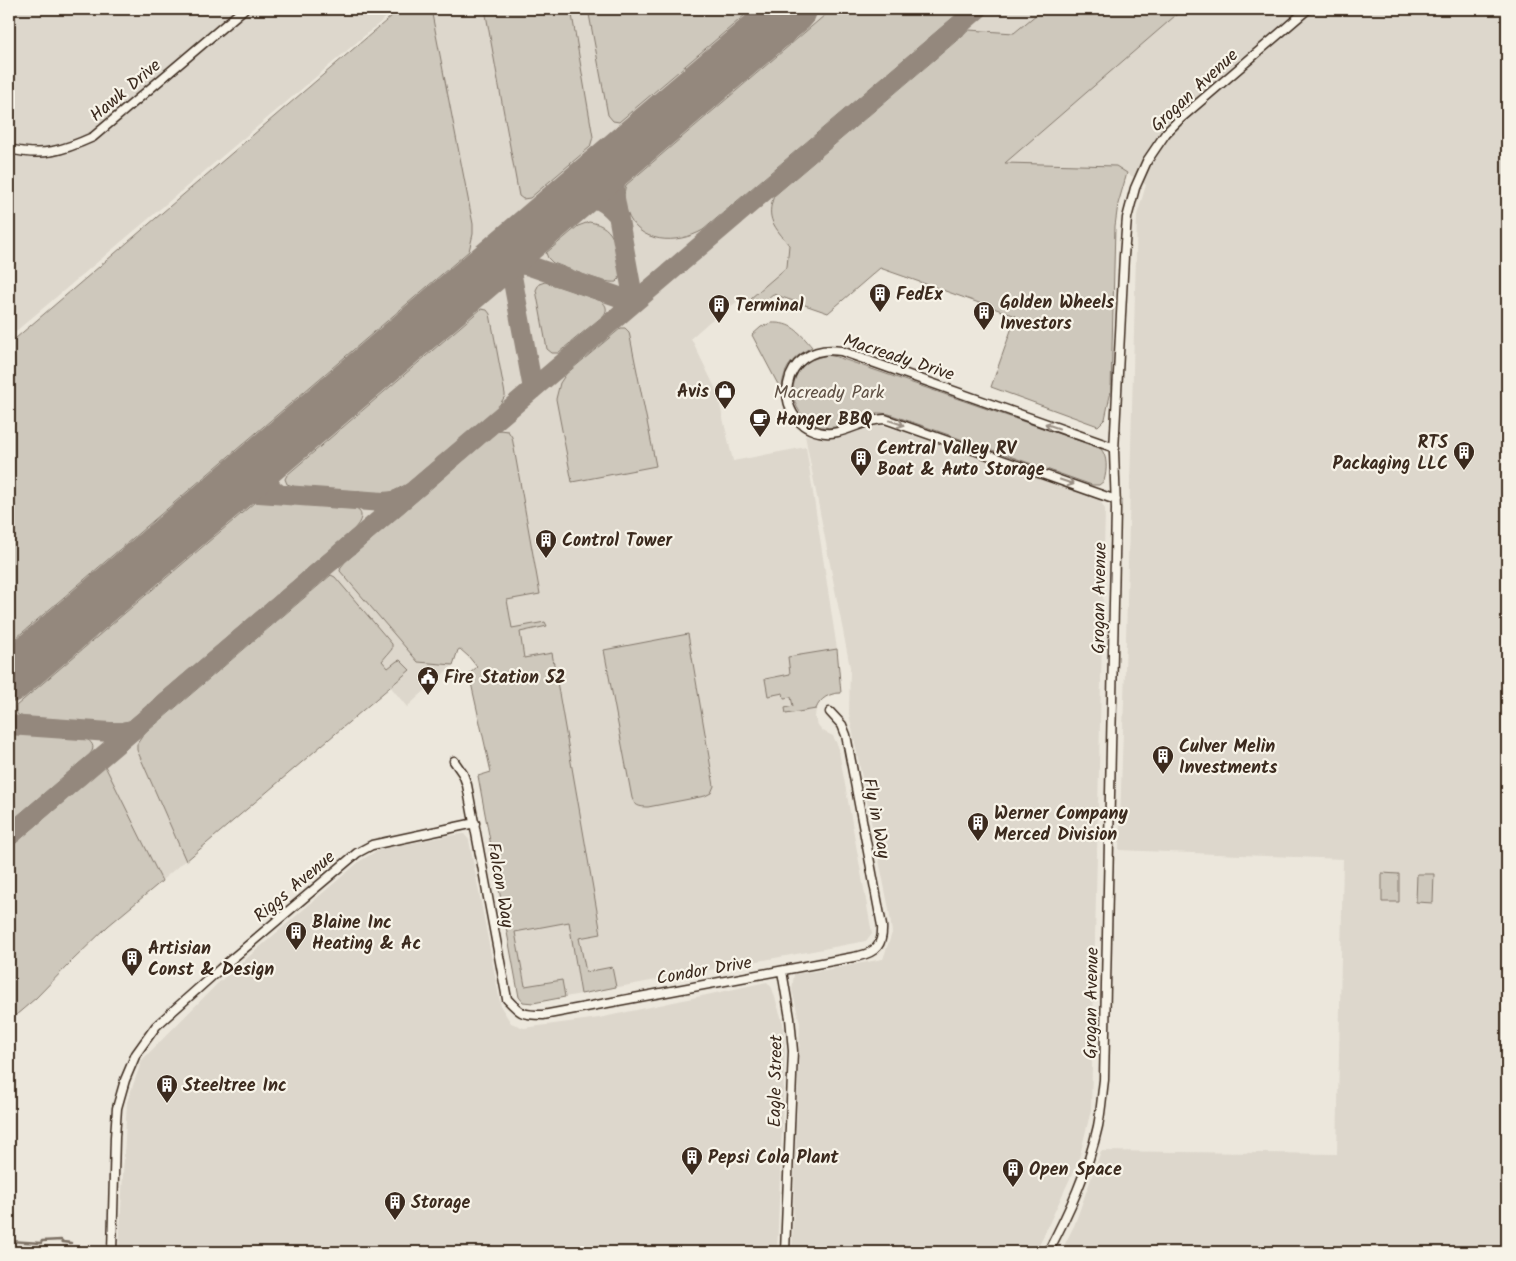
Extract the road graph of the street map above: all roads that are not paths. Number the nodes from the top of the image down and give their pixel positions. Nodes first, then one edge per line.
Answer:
1 (244, 9) edge
2 (1308, 9) edge
3 (9, 150) edge
4 (1115, 448) junction
5 (1116, 500) junction
6 (830, 712) dead end
7 (454, 761) dead end
8 (474, 823) junction
9 (882, 934) joint
10 (782, 971) junction
11 (519, 1012) joint
12 (112, 1252) edge
13 (785, 1252) edge
14 (1048, 1252) edge

1 - 3 street, Hawk Drive
2 - 4 street, Grogan Avenue
4 - 5 street, Grogan Avenue
4 -> 5 street, Macready Drive
5 - 14 street, Grogan Avenue
6 - 9 street, Fly in Way
7 - 8 street, Falcon Way
8 - 11 street, Falcon Way
8 - 12 street, Riggs Avenue
9 - 10 street, Condor Drive
10 - 11 street, Condor Drive
10 - 13 street, Eagle Street

